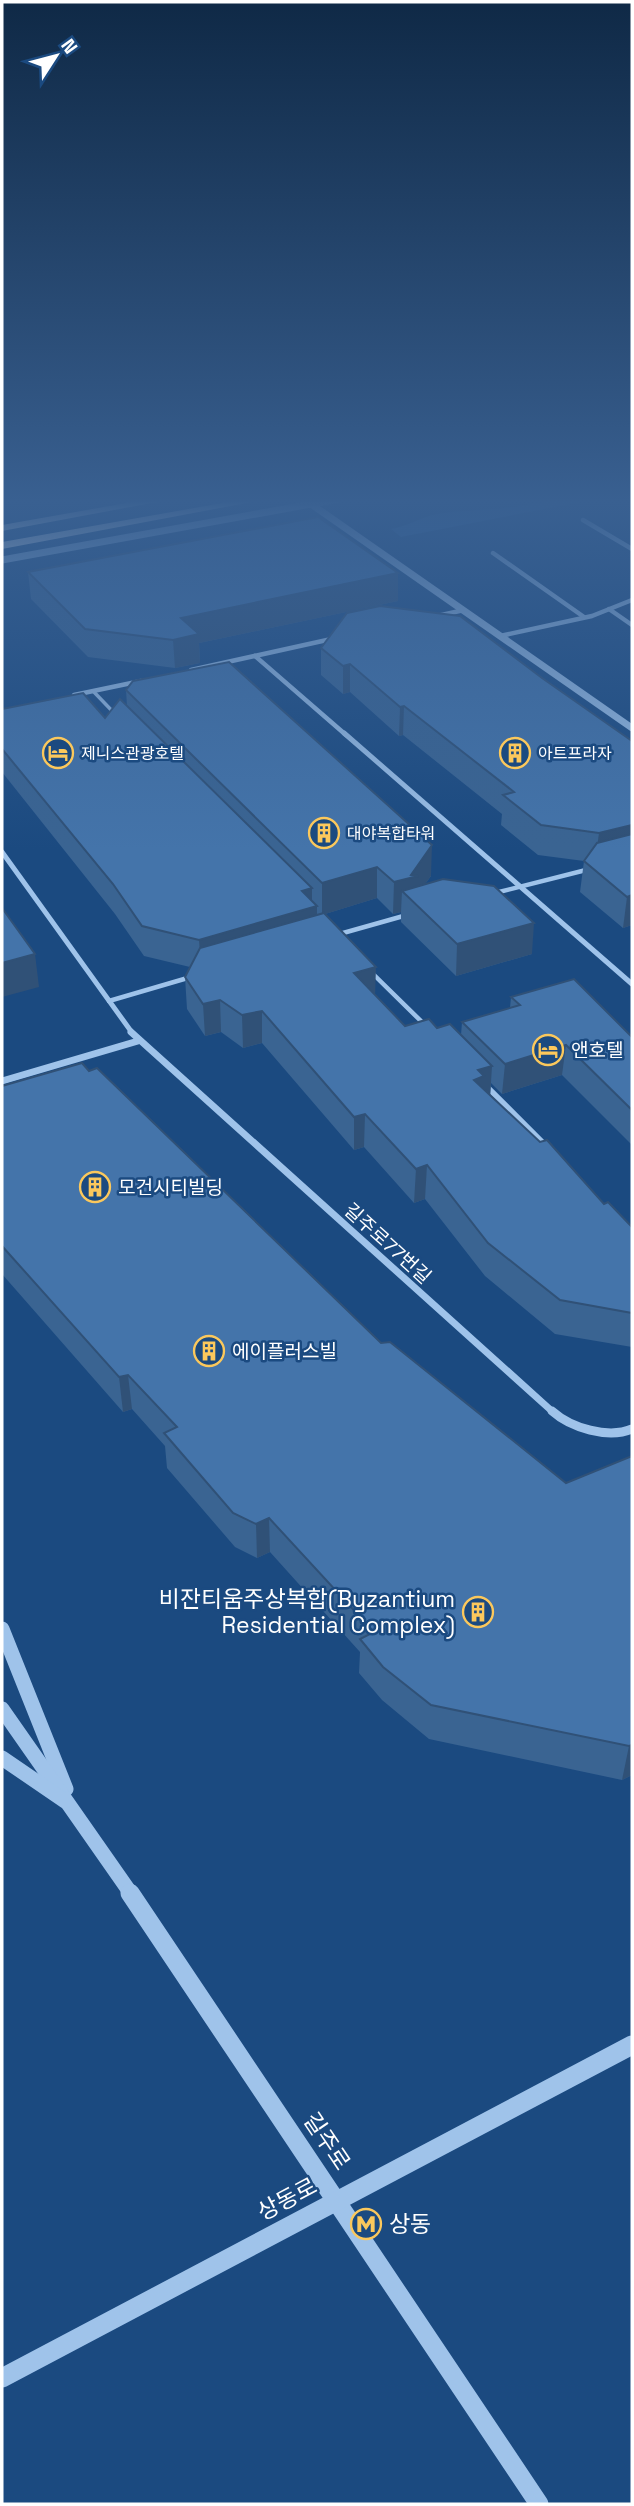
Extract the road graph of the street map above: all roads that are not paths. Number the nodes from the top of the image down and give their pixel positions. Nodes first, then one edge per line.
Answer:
1 (438, 616) edge
2 (472, 616) edge
3 (587, 616) edge
4 (584, 617) joint
5 (425, 619) edge
6 (346, 636) edge
7 (500, 636) junction
8 (255, 656) junction
9 (187, 671) edge
10 (147, 679) edge
11 (93, 691) junction
12 (67, 697) edge
13 (122, 720) edge
14 (632, 728) edge
15 (2, 852) edge
16 (595, 868) edge
17 (521, 888) junction
18 (494, 893) edge
19 (414, 913) edge
20 (326, 926) edge
21 (335, 936) junction
22 (322, 939) edge
23 (345, 945) edge
24 (364, 964) edge
25 (202, 974) edge
26 (632, 984) edge
27 (109, 1000) junction
28 (431, 1031) edge
29 (138, 1041) junction
30 (479, 1079) edge
31 (2, 1082) edge
32 (556, 1156) edge
33 (632, 1429) edge
34 (2, 1629) edge
35 (2, 1709) edge
36 (2, 1758) edge
37 (72, 1805) junction
38 (632, 2045) edge
39 (337, 2200) junction
40 (2, 2378) edge
41 (539, 2504) edge

1 - 5 street
2 - 7 street
3 - 4 street
4 - 7 street
6 - 8 street
7 - 14 street
8 - 9 street
8 - 17 street
10 - 11 street
11 - 12 street
11 - 13 street
15 - 27 street, 길주로77번길
16 - 17 street
17 - 18 street
17 - 26 street
19 - 21 street
20 - 21 street
21 - 22 street
21 - 23 street
24 - 28 street
25 - 27 street
27 - 29 street, 길주로77번길
29 - 31 street
29 - 33 street, 길주로77번길
30 - 32 street
34 - 37 street, 길주로
35 - 37 street, 길주로
36 - 37 street, 길주로
37 - 39 street, 길주로
38 - 39 street, 상동로
39 - 40 street, 상동로
39 - 41 street, 길주로

